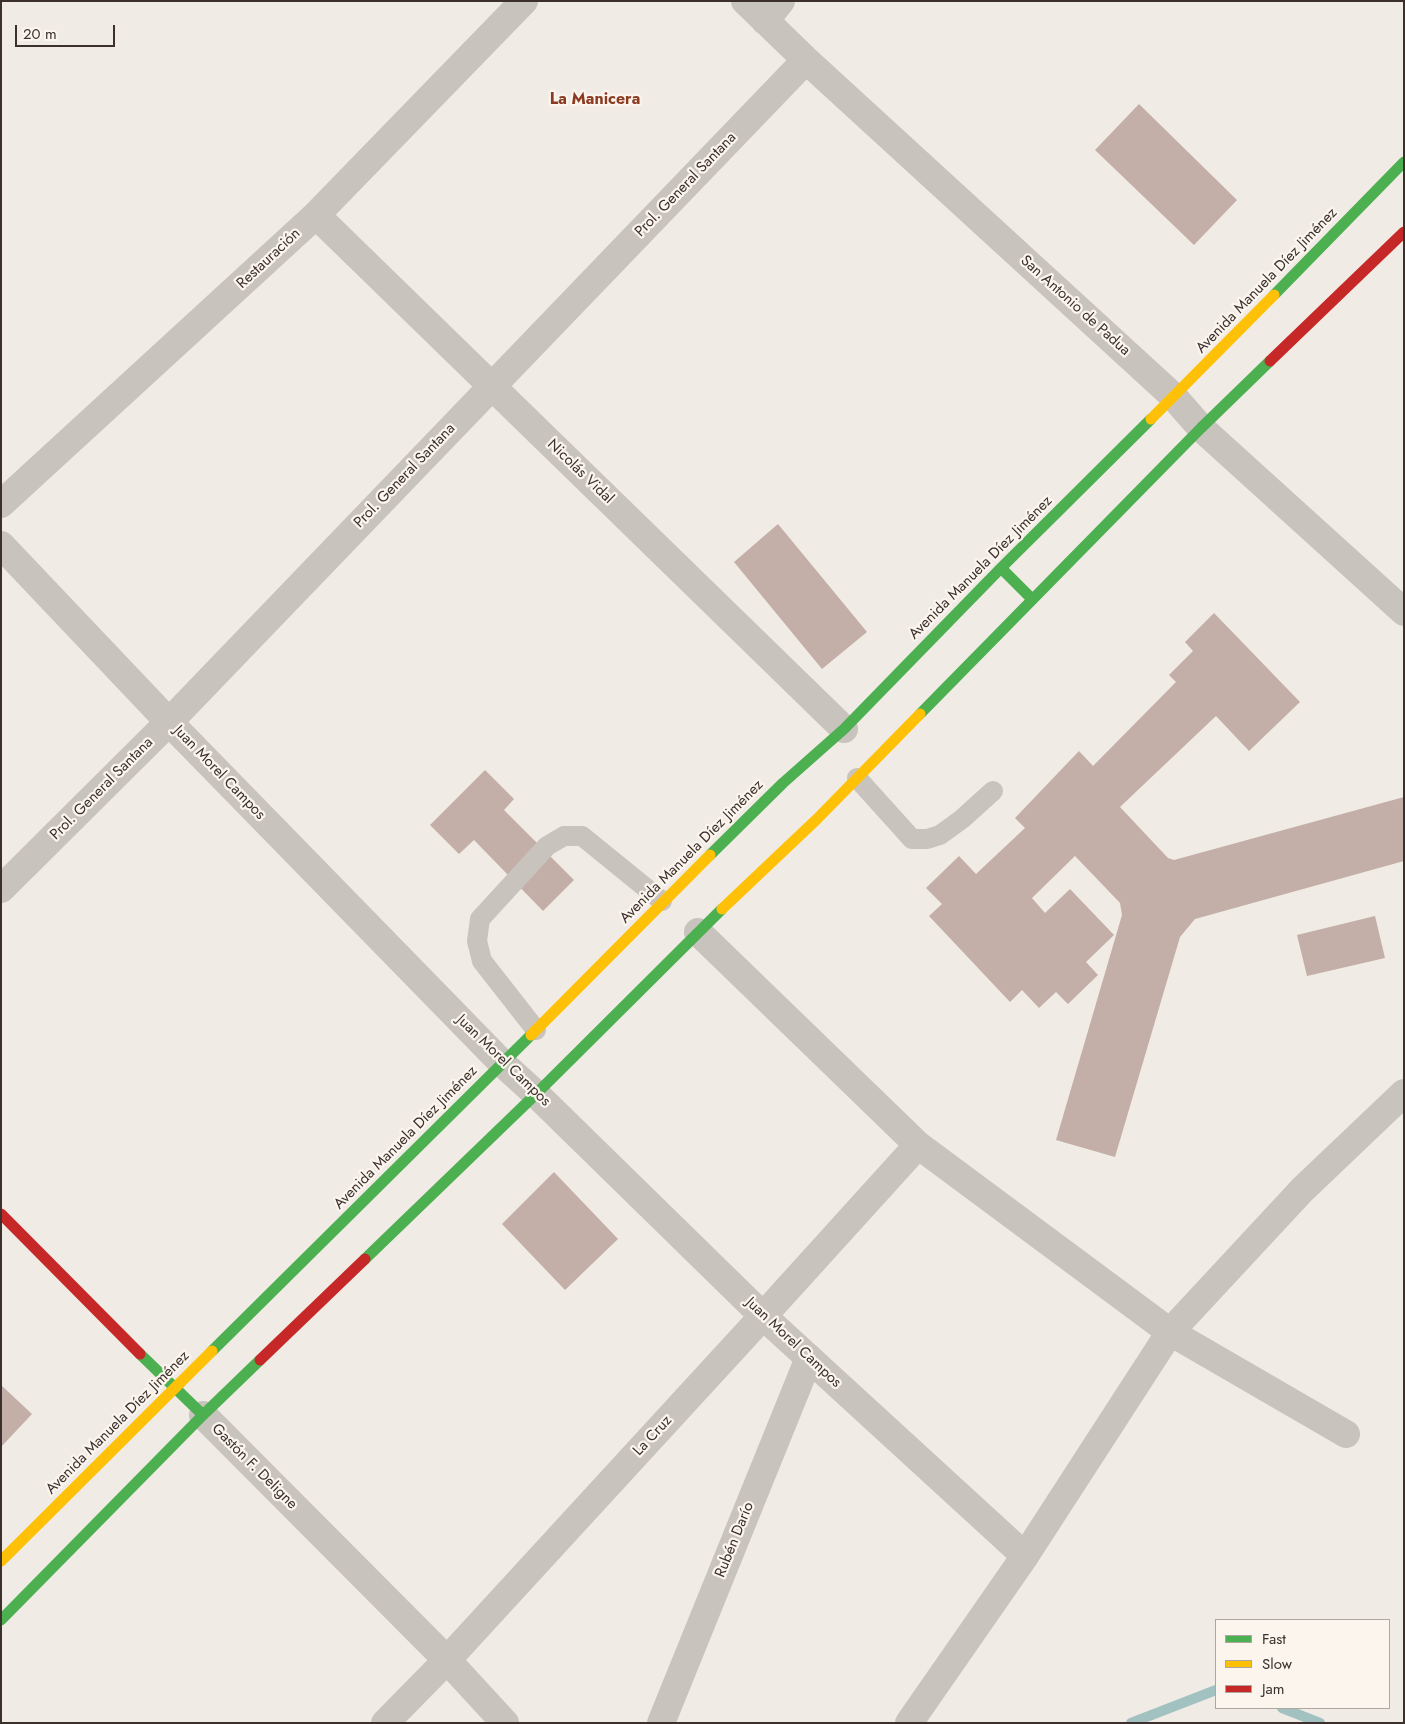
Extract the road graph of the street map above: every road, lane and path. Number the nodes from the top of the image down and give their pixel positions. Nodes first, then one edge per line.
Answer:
1 (524, 1) edge
2 (745, 1) edge
3 (773, 11) edge
4 (806, 60) junction
5 (1404, 162) edge
6 (316, 215) junction
7 (1404, 232) edge
8 (492, 386) junction
9 (1173, 396) junction
10 (1201, 428) junction
11 (1, 504) edge
12 (1, 545) edge
13 (1001, 568) junction
14 (1032, 600) junction
15 (1404, 612) edge
16 (169, 722) junction
17 (844, 729) junction
18 (857, 778) junction
19 (994, 790) dead end
20 (1, 889) edge
21 (662, 901) junction
22 (698, 932) junction
23 (536, 1030) junction
24 (503, 1064) junction
25 (1404, 1093) edge
26 (536, 1094) junction
27 (918, 1145) junction
28 (1, 1214) edge
29 (763, 1316) junction
30 (1170, 1332) junction
31 (809, 1358) junction
32 (174, 1388) junction
33 (203, 1415) junction
34 (1346, 1434) dead end
35 (1025, 1556) junction
36 (1, 1561) edge
37 (1, 1620) edge
38 (447, 1660) junction
39 (384, 1723) edge
40 (505, 1723) edge
41 (661, 1723) edge
42 (909, 1723) edge

1 - 6 street, Restauración
2 - 3 street, San Antonio de Padua
3 - 4 street, San Antonio de Padua
4 - 8 street, Prol. General Santana
4 - 9 street, San Antonio de Padua
5 - 9 main road, Avenida Manuela Díez Jiménez
6 - 8 street, Nicolás Vidal
6 - 11 street, Restauración
7 - 10 main road
8 - 16 street, Prol. General Santana
8 - 17 street, Nicolás Vidal
9 - 10 street, San Antonio de Padua
9 - 13 main road, Avenida Manuela Díez Jiménez
10 - 14 main road
10 - 15 street, San Antonio de Padua
12 - 16 street, Juan Morel Campos
13 - 14 main road
13 - 17 main road, Avenida Manuela Díez Jiménez
14 - 18 main road
16 - 20 street, Prol. General Santana
16 - 24 street, Juan Morel Campos
17 - 21 main road, Avenida Manuela Díez Jiménez
18 - 19 lane
18 - 22 main road
21 - 23 main road, Avenida Manuela Díez Jiménez
21 - 23 lane
22 - 26 main road
22 - 27 street
23 - 24 main road, Avenida Manuela Díez Jiménez
24 - 26 street, Juan Morel Campos
24 - 32 main road, Avenida Manuela Díez Jiménez
25 - 30 street
26 - 29 street, Juan Morel Campos
26 - 33 main road
27 - 29 street, La Cruz
27 - 30 street
28 - 32 main road, Gastón F. Deligne
29 - 31 street, Juan Morel Campos
29 - 38 street, La Cruz
30 - 34 street
30 - 35 street
31 - 35 street, Juan Morel Campos
31 - 41 street, Rubén Darío
32 - 33 main road, Gastón F. Deligne
32 - 36 main road, Avenida Manuela Díez Jiménez
33 - 37 main road
33 - 38 street, Gastón F. Deligne
35 - 42 street
38 - 39 street, La Cruz
38 - 40 street, Gastón F. Deligne

